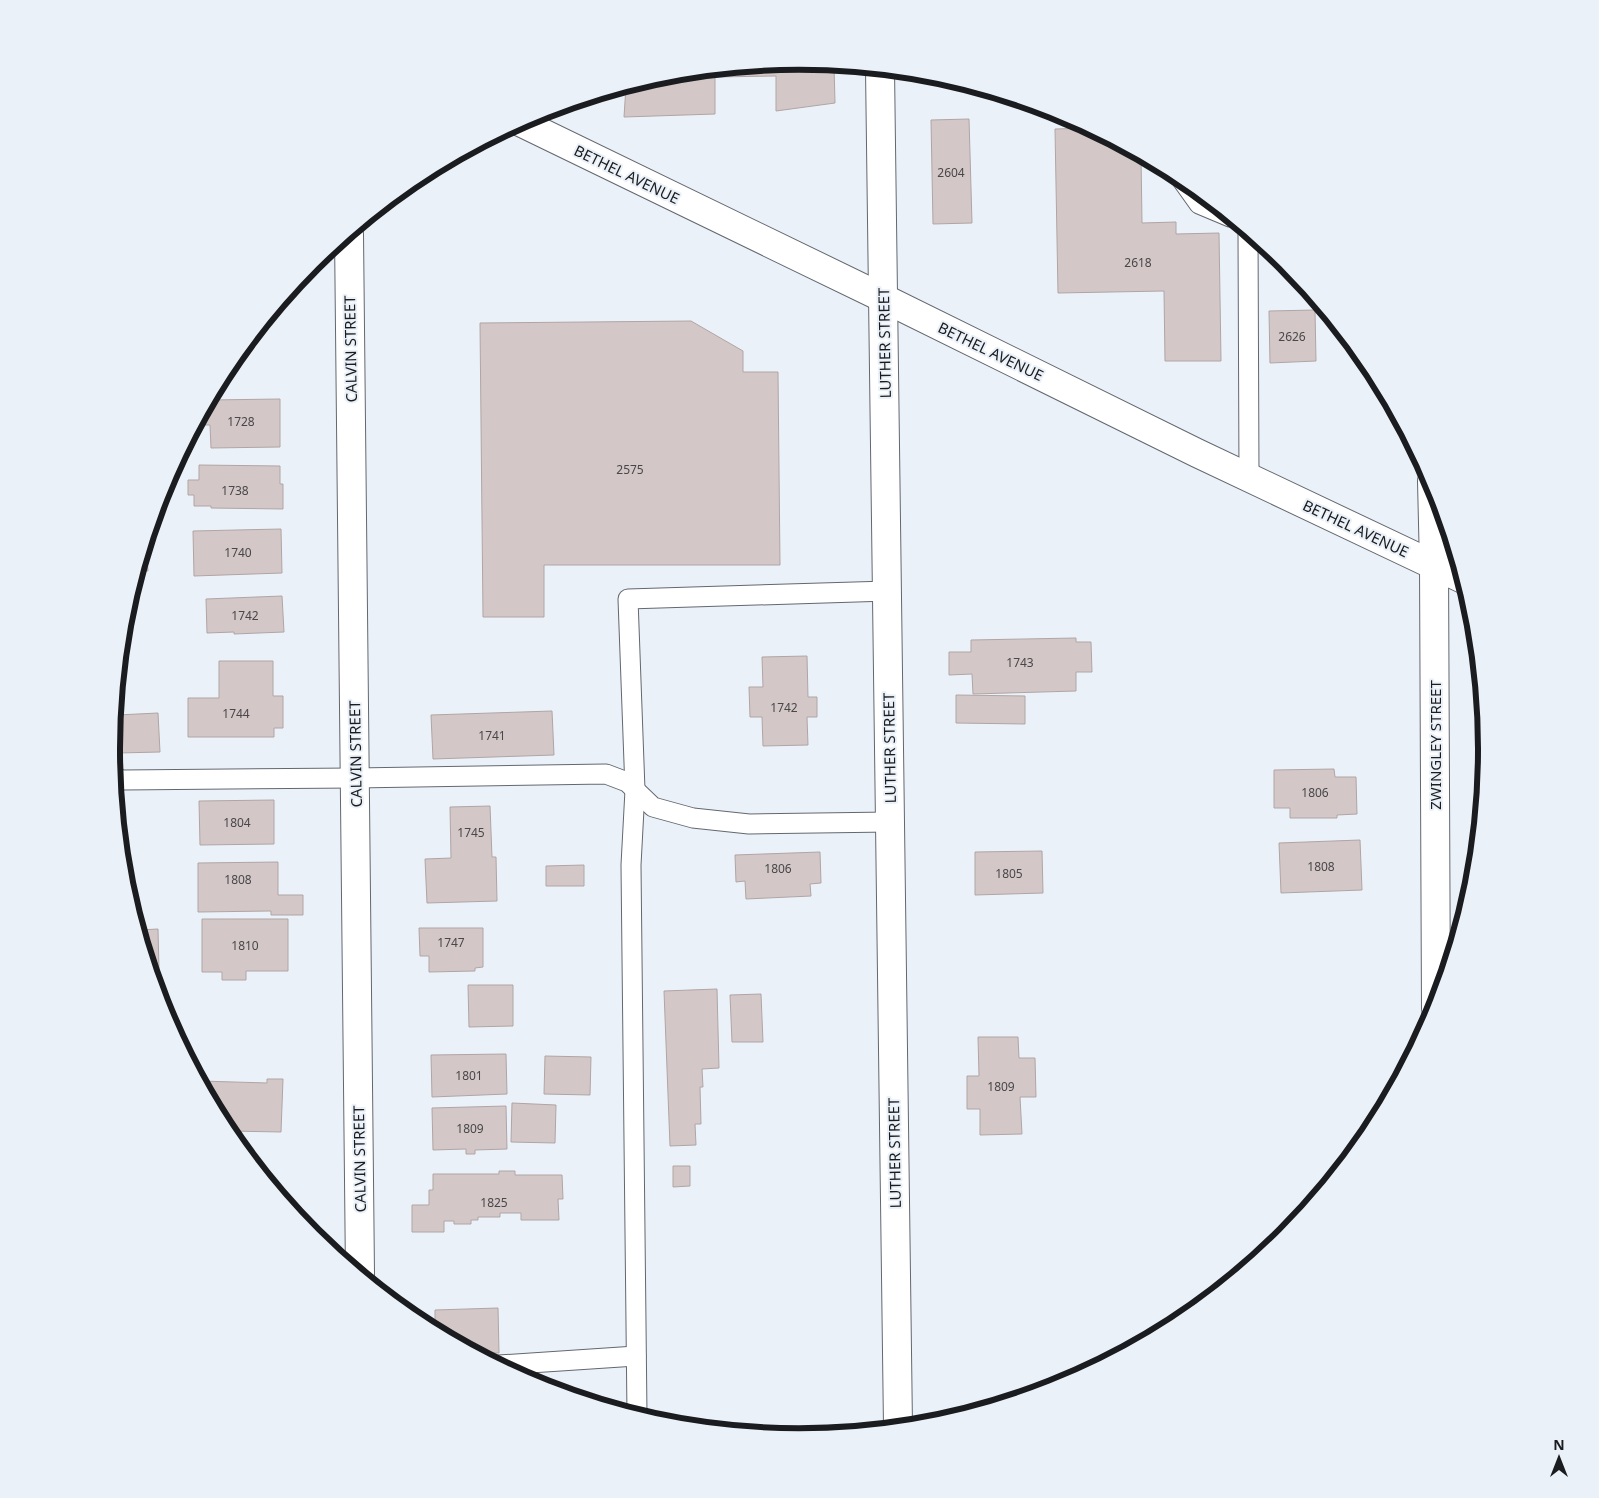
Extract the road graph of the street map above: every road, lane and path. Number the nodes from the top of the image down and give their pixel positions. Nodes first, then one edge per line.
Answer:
1 (880, 75) edge
2 (530, 127) edge
3 (1193, 196) edge
4 (1213, 210) edge
5 (1248, 240) edge
6 (349, 242) edge
7 (884, 298) junction
8 (1249, 477) junction
9 (1433, 505) edge
10 (1434, 565) junction
11 (1456, 575) edge
12 (888, 591) junction
13 (355, 778) junction
14 (121, 780) edge
15 (636, 790) junction
16 (890, 822) junction
17 (1436, 984) edge
18 (360, 1266) edge
19 (636, 1356) junction
20 (513, 1364) edge
21 (637, 1408) edge
22 (898, 1420) edge

1 - 7 street, LUTHER STREET
2 - 7 street, BETHEL AVENUE
3 - 4 lane
5 - 8 lane
6 - 13 street, CALVIN STREET
7 - 8 street, BETHEL AVENUE
7 - 12 street, LUTHER STREET
8 - 10 street, BETHEL AVENUE
9 - 10 street, ZWINGLEY STREET
10 - 11 street, BETHEL AVENUE
10 - 17 street, ZWINGLEY STREET
12 - 15 lane
12 - 16 street, LUTHER STREET
13 - 14 lane
13 - 15 lane
13 - 18 street, CALVIN STREET
15 - 16 lane
15 - 19 lane
16 - 22 street, LUTHER STREET
19 - 20 lane
19 - 21 lane

